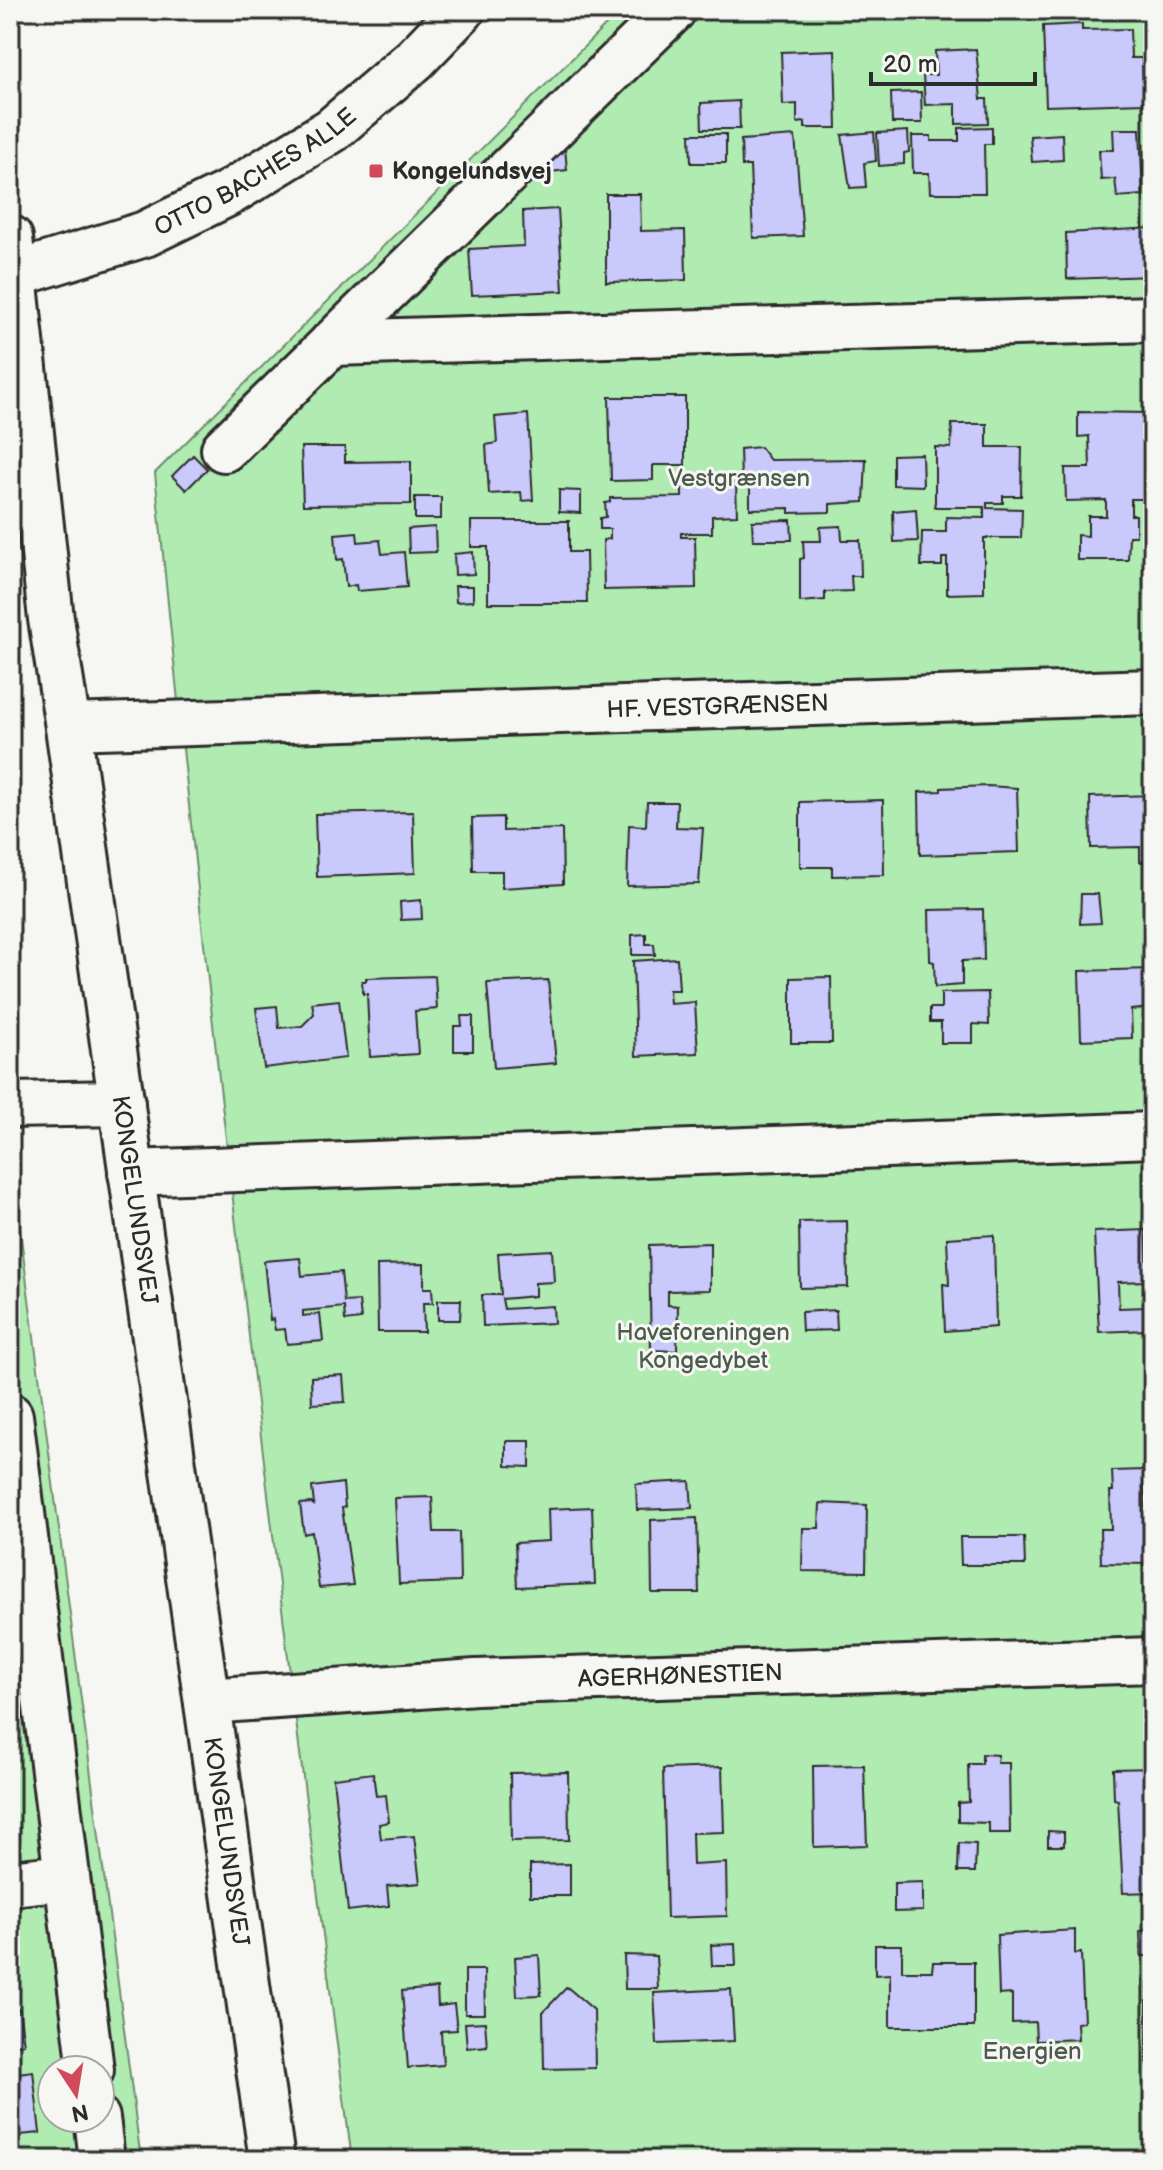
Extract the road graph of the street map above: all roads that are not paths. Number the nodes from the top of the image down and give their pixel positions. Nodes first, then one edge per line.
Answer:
1 (462, 10) edge
2 (673, 10) edge
3 (11, 262) edge
4 (1153, 319) edge
5 (332, 343) junction
6 (224, 449) dead end
7 (1153, 692) edge
8 (68, 727) junction
9 (122, 1103) junction
10 (10, 1105) edge
11 (1153, 1135) edge
12 (131, 1173) junction
13 (10, 1416) edge
14 (15, 1502) edge
15 (1153, 1660) edge
16 (207, 1701) junction
17 (67, 1877) junction
18 (10, 1883) edge
19 (89, 2054) edge
20 (99, 2134) edge
21 (102, 2160) edge
22 (272, 2160) edge

1 - 3 street, OTTO BACHES ALLE
2 - 5 street
3 - 8 street, KONGELUNDSVEJ
4 - 5 street
5 - 6 street
7 - 8 street, HF. VESTGRÆNSEN
8 - 9 street, KONGELUNDSVEJ
9 - 10 street
9 - 12 street, KONGELUNDSVEJ
11 - 12 street
12 - 16 street, KONGELUNDSVEJ
13 - 14 street
14 - 17 street
15 - 16 street, AGERHØNESTIEN
16 - 22 street, KONGELUNDSVEJ
17 - 18 street
17 - 19 street
20 - 21 street

